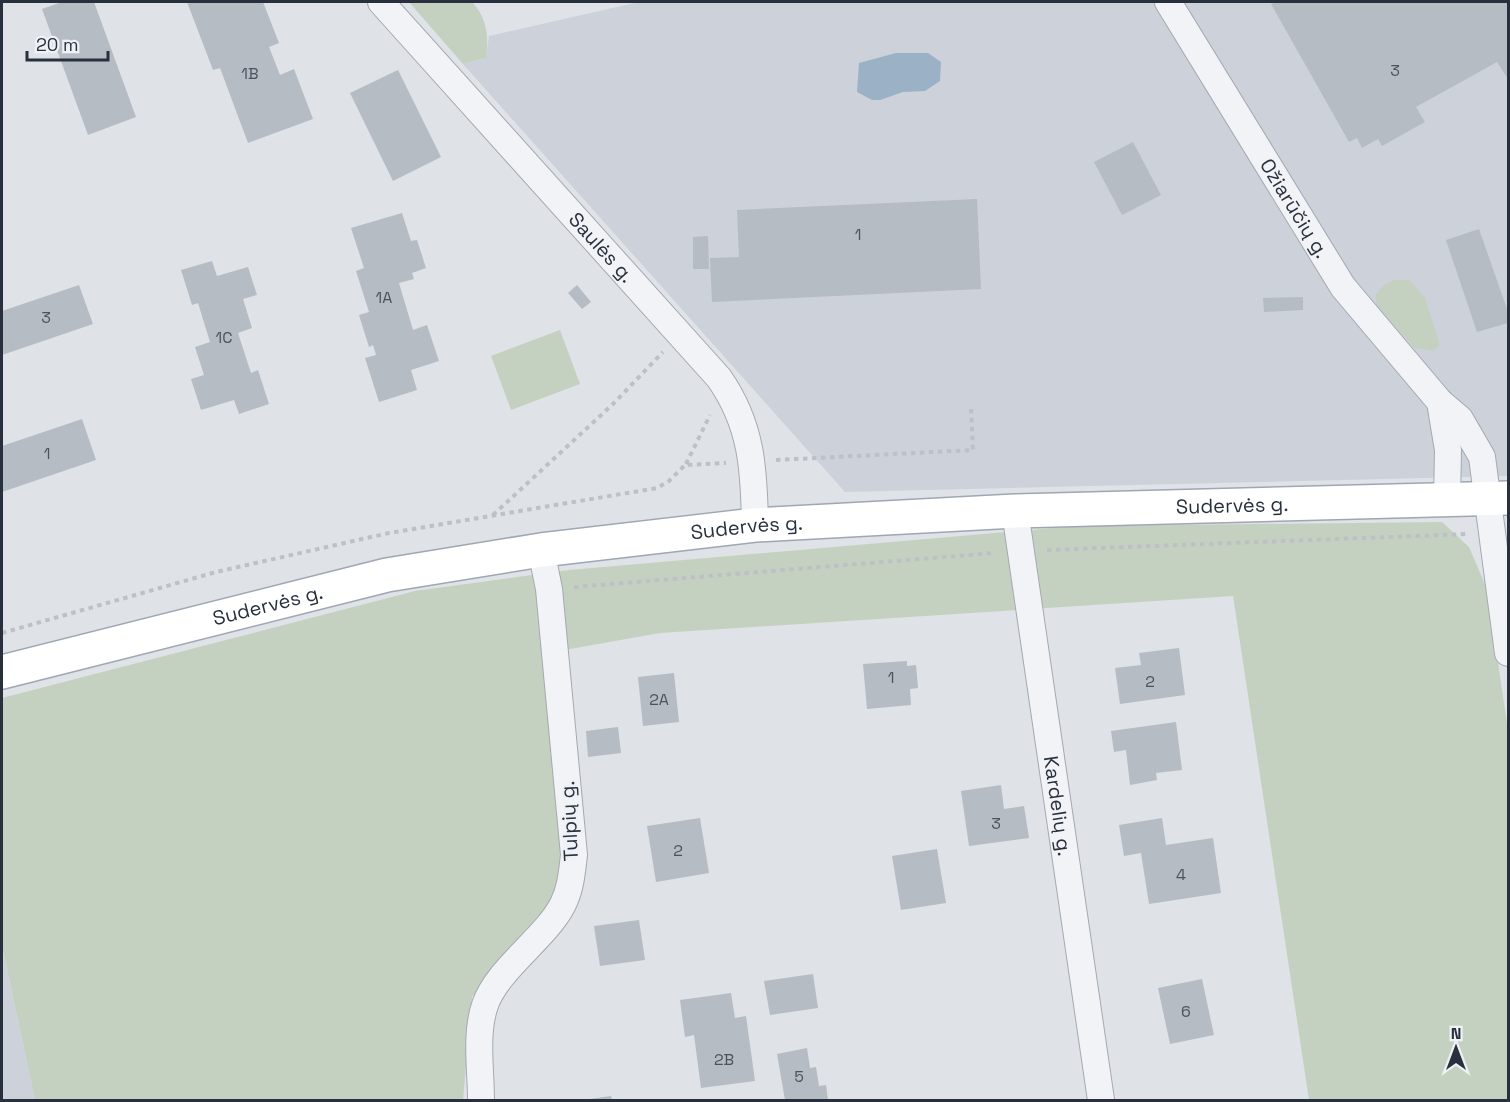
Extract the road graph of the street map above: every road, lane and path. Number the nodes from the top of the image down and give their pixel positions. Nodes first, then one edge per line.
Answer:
1 (381, 2) edge
2 (1168, 2) edge
3 (680, 334) junction
4 (719, 378) junction
5 (1440, 402) junction
6 (971, 409) dead end
7 (752, 461) junction
8 (685, 465) junction
9 (1498, 498) edge
10 (1447, 499) junction
11 (1015, 511) junction
12 (493, 516) junction
13 (755, 525) junction
14 (541, 550) junction
15 (2, 633) edge
16 (1509, 653) edge
17 (2, 672) edge
18 (482, 1101) edge
19 (1101, 1101) edge

1 - 3 street, Saulės g.
2 - 5 street, Ožiarūčių g.
3 - 4 street, Saulės g.
3 - 12 path
4 - 7 street, Saulės g.
4 - 8 path
5 - 9 street, Ožiarūčių g.
5 - 10 street
6 - 7 path
7 - 8 path
7 - 13 street, Saulės g.
8 - 12 path
9 - 10 main road, Sudervės g.
9 - 16 street, Ožiarūčių g.
10 - 11 main road, Sudervės g.
11 - 13 main road, Sudervės g.
11 - 19 street, Kardelių g.
12 - 15 path
13 - 14 main road, Sudervės g.
14 - 17 main road, Sudervės g.
14 - 18 street, Tulpių g.

